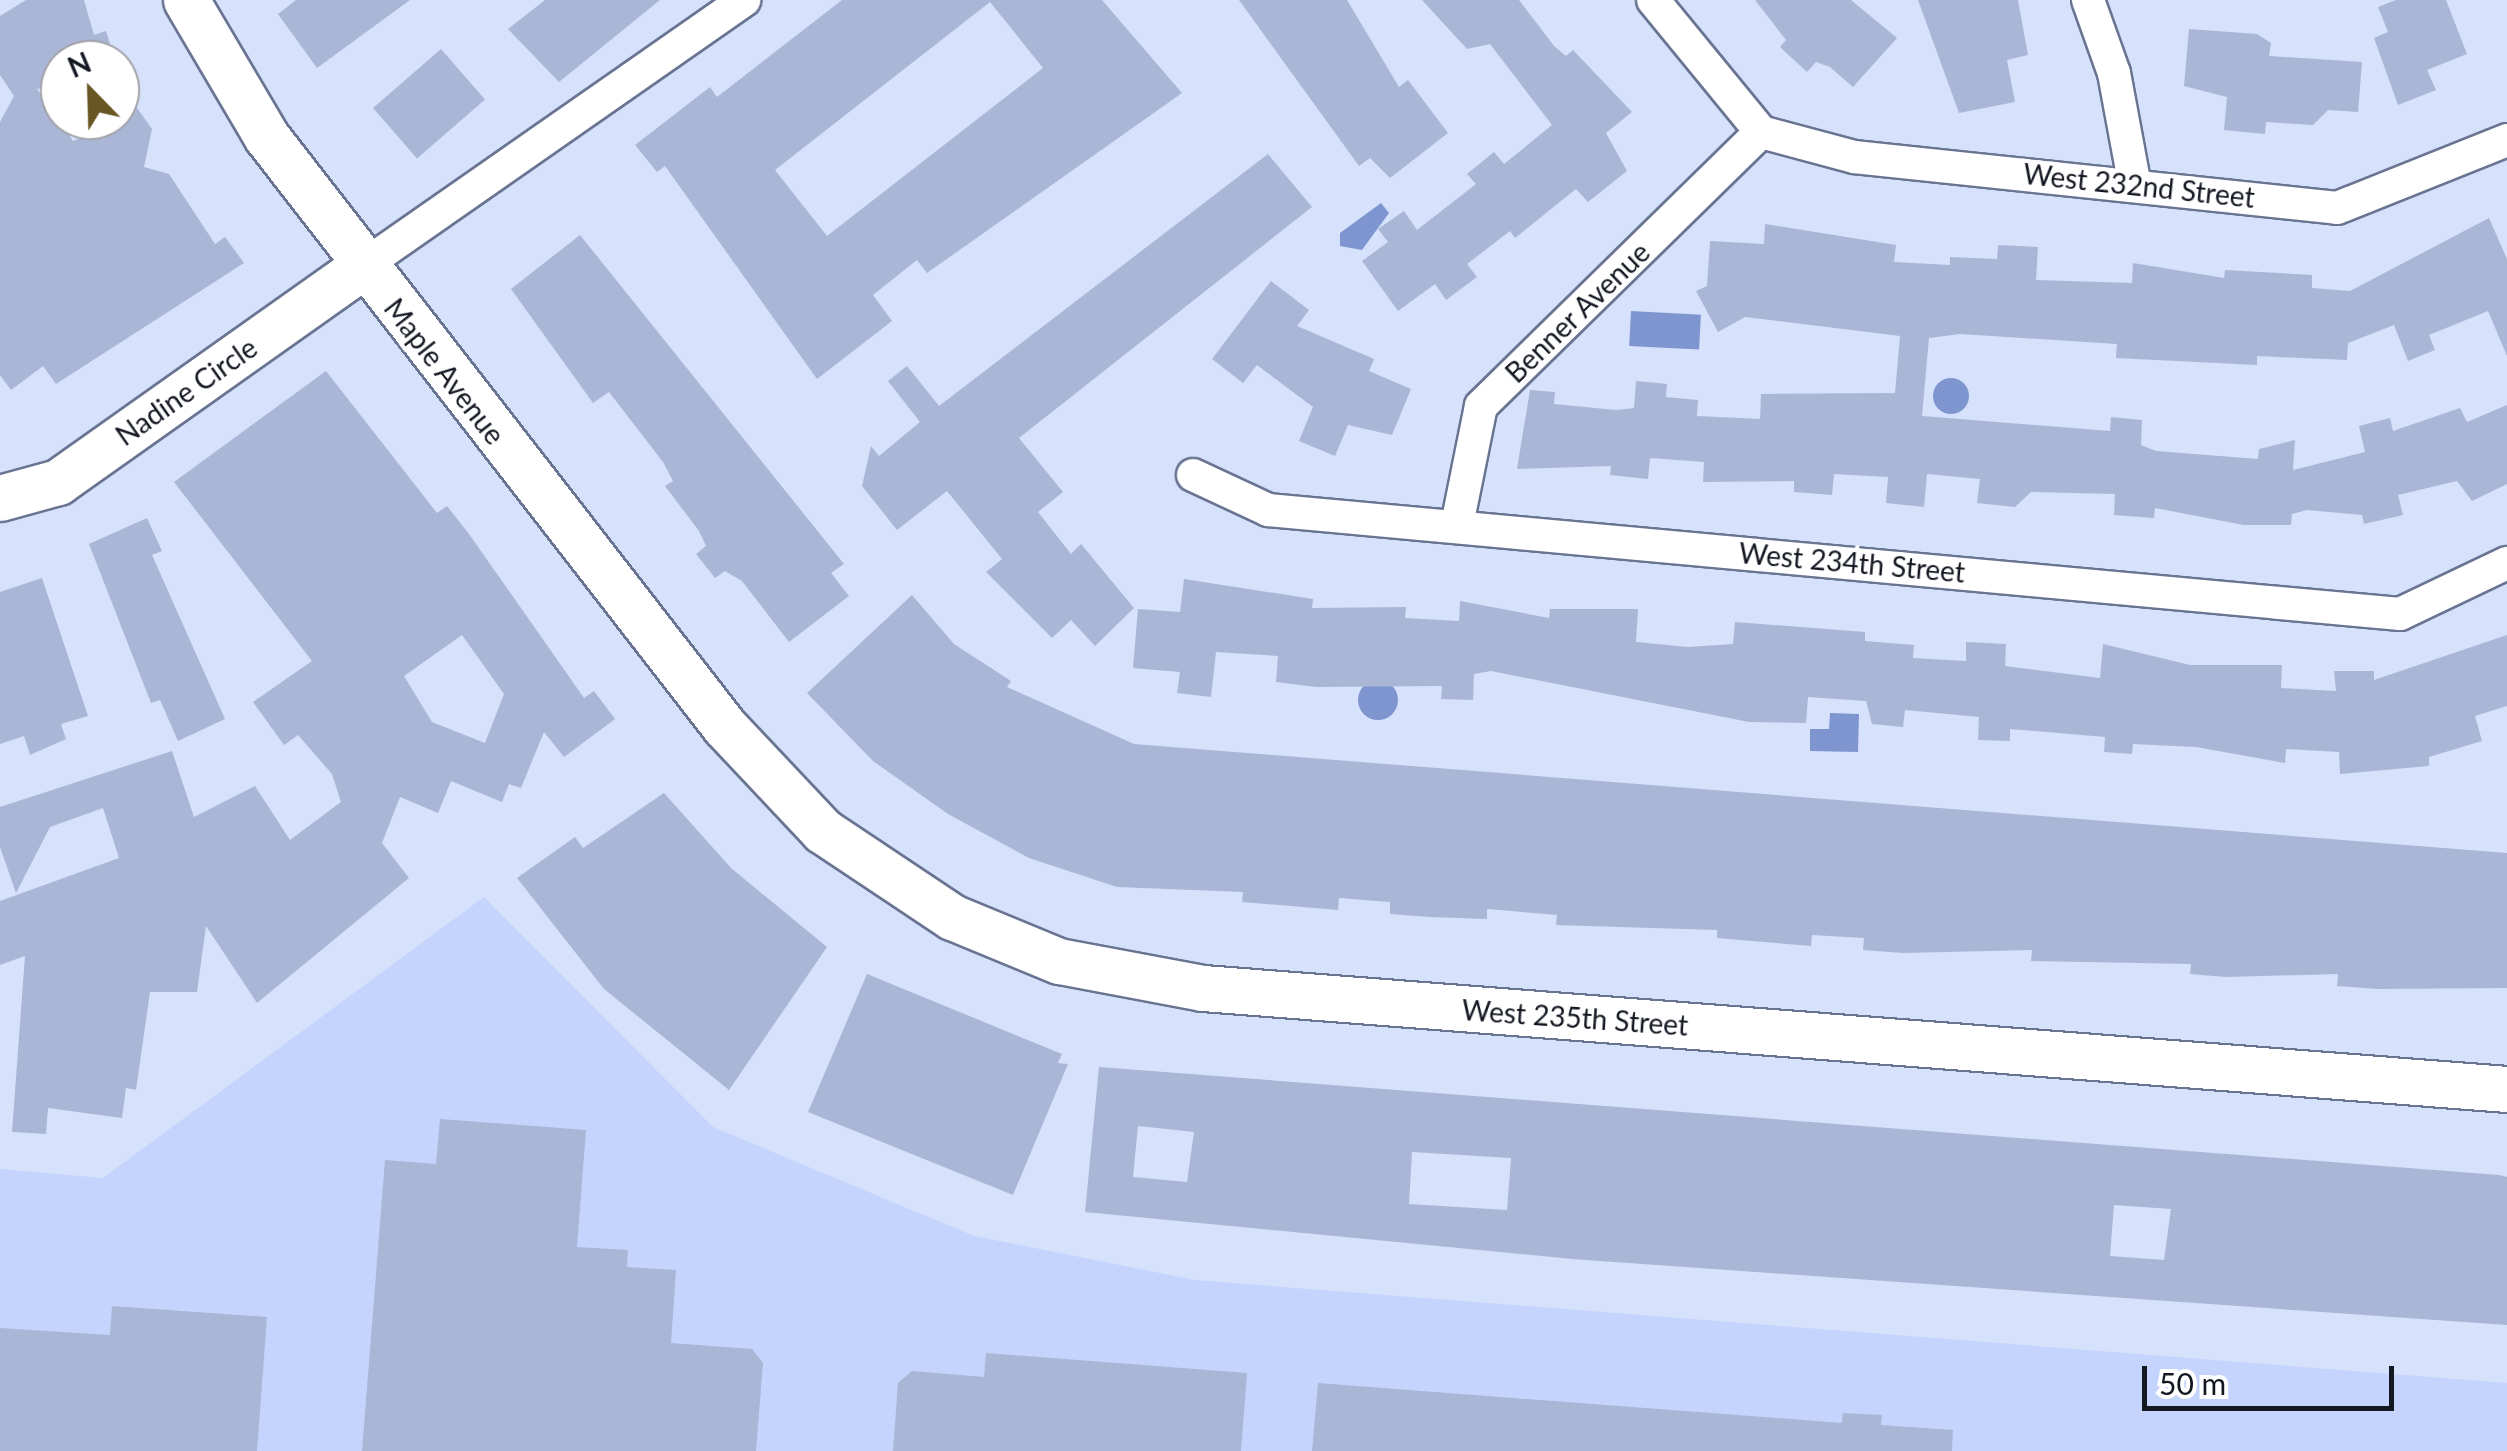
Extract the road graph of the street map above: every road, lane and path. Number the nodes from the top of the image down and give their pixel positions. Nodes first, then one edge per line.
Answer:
1 (186, 0) edge
2 (744, 0) edge
3 (1653, 0) edge
4 (2088, 0) edge
5 (1760, 132) junction
6 (2507, 140) edge
7 (2134, 182) junction
8 (363, 266) junction
9 (1192, 475) dead end
10 (0, 498) edge
11 (1457, 525) junction
12 (2507, 563) edge
13 (725, 726) joint
14 (2507, 1089) edge

1 - 8 street, Maple Avenue
2 - 8 street
3 - 5 street
4 - 7 street
5 - 7 street, West 232nd Street
5 - 11 street, Benner Avenue
6 - 7 street, West 232nd Street
8 - 10 street, Nadine Circle
8 - 13 street, Maple Avenue
9 - 11 street, West 234th Street
11 - 12 street, West 234th Street
13 - 14 street, West 235th Street

